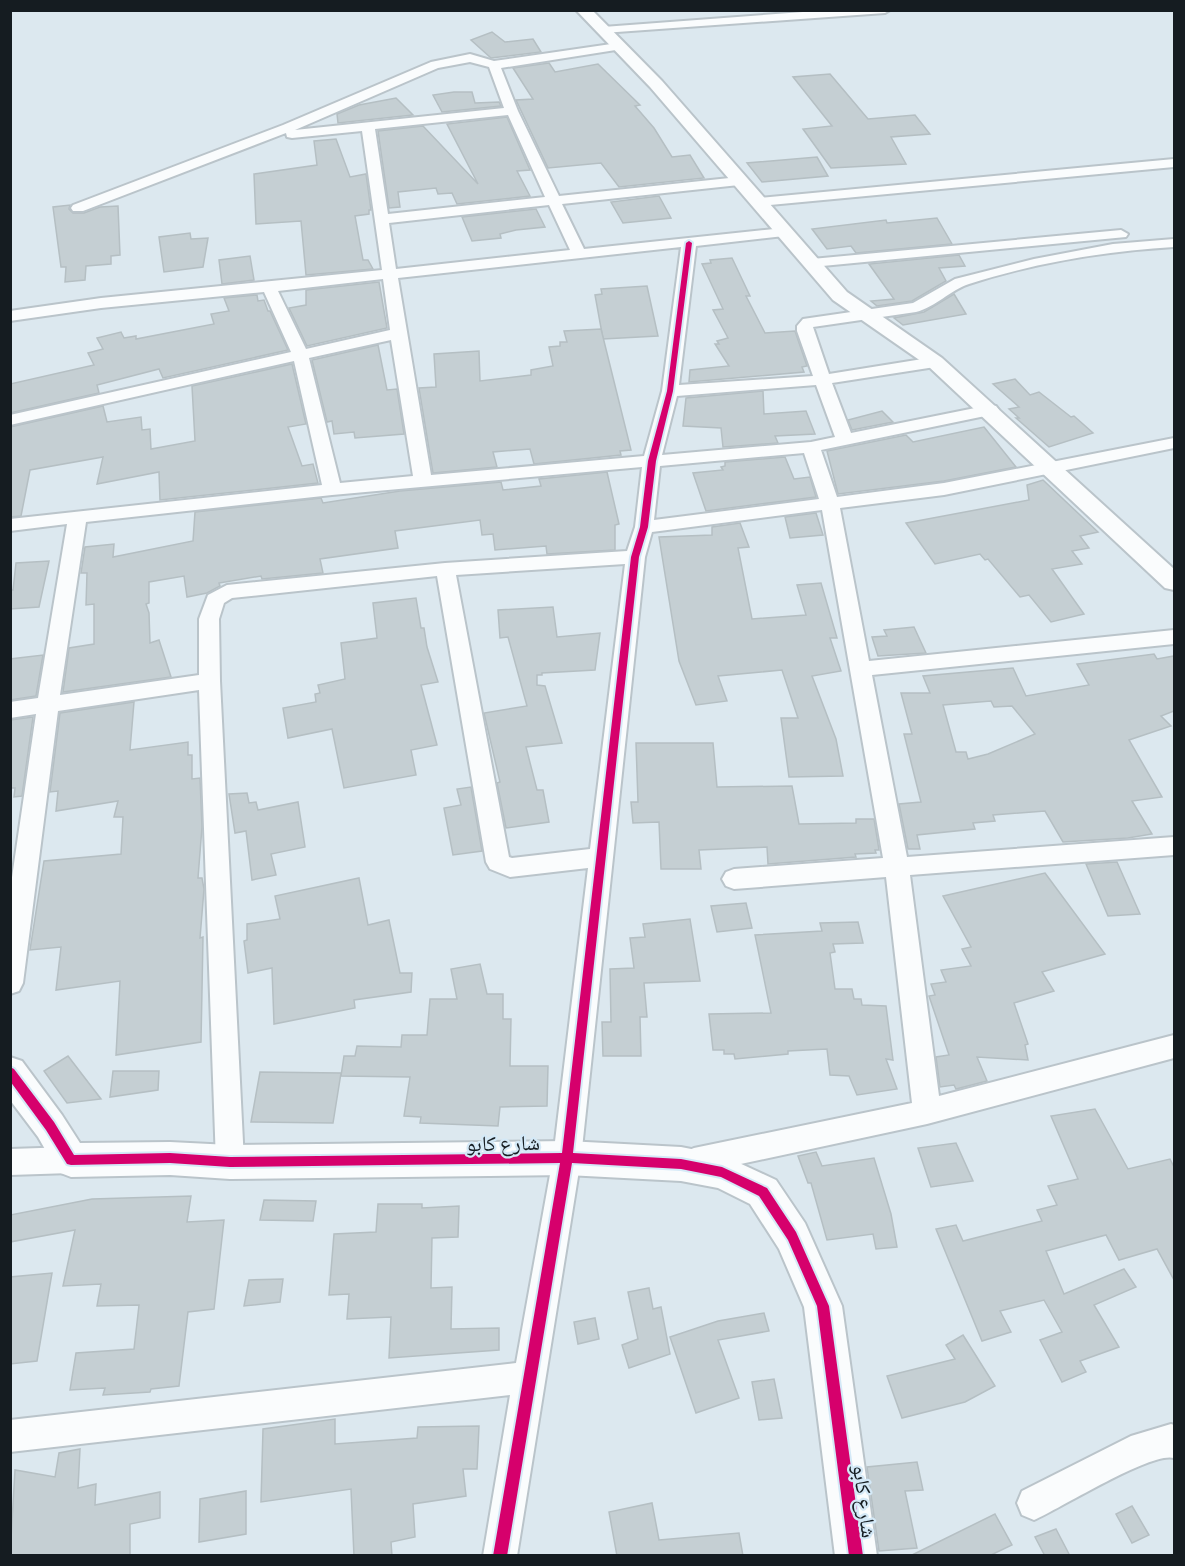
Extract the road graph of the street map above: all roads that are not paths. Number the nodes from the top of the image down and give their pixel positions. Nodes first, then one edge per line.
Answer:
1 (583, 10) edge
2 (885, 10) edge
3 (646, 14) dead end
4 (630, 27) junction
5 (603, 30) junction
6 (618, 47) junction
7 (494, 64) junction
8 (512, 111) junction
9 (368, 128) junction
10 (267, 136) junction
11 (1174, 163) edge
12 (739, 181) junction
13 (553, 199) junction
14 (759, 202) junction
15 (78, 208) dead end
16 (382, 219) junction
17 (1174, 229) edge
18 (784, 232) junction
19 (689, 243) junction
20 (1174, 243) edge
21 (579, 255) junction
22 (812, 263) junction
23 (390, 274) junction
24 (269, 288) junction
25 (864, 314) junction
26 (10, 316) edge
27 (399, 333) junction
28 (300, 353) junction
29 (935, 362) junction
30 (823, 380) junction
31 (670, 391) junction
32 (990, 410) junction
33 (10, 420) edge
34 (845, 441) junction
35 (1174, 443) edge
36 (811, 447) junction
37 (652, 461) junction
38 (1054, 469) junction
39 (423, 481) junction
40 (332, 489) junction
41 (830, 505) junction
42 (77, 519) junction
43 (10, 525) edge
44 (644, 527) junction
45 (635, 557) junction
46 (445, 569) junction
47 (1174, 582) edge
48 (1174, 637) edge
49 (861, 669) junction
50 (209, 681) junction
51 (48, 704) junction
52 (10, 710) edge
53 (1174, 846) edge
54 (601, 857) junction
55 (897, 868) junction
56 (734, 879) dead end
57 (10, 983) edge
58 (1174, 1047) edge
59 (10, 1072) edge
60 (927, 1112) junction
61 (567, 1158) junction
62 (71, 1160) junction
63 (10, 1162) edge
64 (230, 1162) junction
65 (681, 1164) junction
66 (528, 1377) junction
67 (10, 1436) edge
68 (1174, 1442) edge
69 (1035, 1503) dead end
70 (500, 1556) edge
71 (856, 1556) edge

1 - 5 street
2 - 4 street
3 - 4 street
4 - 5 street
5 - 6 street
6 - 7 street
6 - 12 street
7 - 8 street
7 - 10 street
8 - 9 street
8 - 13 street
9 - 10 street
9 - 16 street
10 - 15 street
11 - 14 street
12 - 13 street
12 - 14 street
13 - 16 street
13 - 21 street
14 - 18 street
16 - 23 street
17 - 22 street
18 - 19 street
18 - 22 street
19 - 21 street
19 - 31 street
20 - 25 street
21 - 23 street
22 - 25 street
23 - 24 street
23 - 27 street
24 - 26 street
24 - 28 street
25 - 29 street
25 - 30 street
27 - 28 street
27 - 39 street
28 - 33 street
28 - 40 street
29 - 30 street
29 - 32 street
30 - 31 street
30 - 34 street
31 - 37 street
32 - 34 street
32 - 38 street
34 - 36 street
35 - 38 street
36 - 37 street
36 - 41 street
37 - 39 street
37 - 44 street
38 - 41 street
38 - 47 street
39 - 40 street
40 - 42 street
41 - 44 street
41 - 49 street
42 - 43 street
42 - 51 street
44 - 45 street
45 - 46 street
45 - 54 street
46 - 50 street
46 - 54 street
48 - 49 street
49 - 55 street
50 - 51 street
50 - 64 street
51 - 52 street
51 - 57 street
53 - 55 street
54 - 61 street
55 - 56 street
55 - 60 street
58 - 60 street
59 - 62 street
60 - 65 street
61 - 64 street, شارع كابو
61 - 65 street, شارع كابو
61 - 66 street
62 - 63 street
62 - 64 street, شارع كابو
65 - 71 street, شارع كابو
66 - 67 street
66 - 70 street
68 - 69 street

